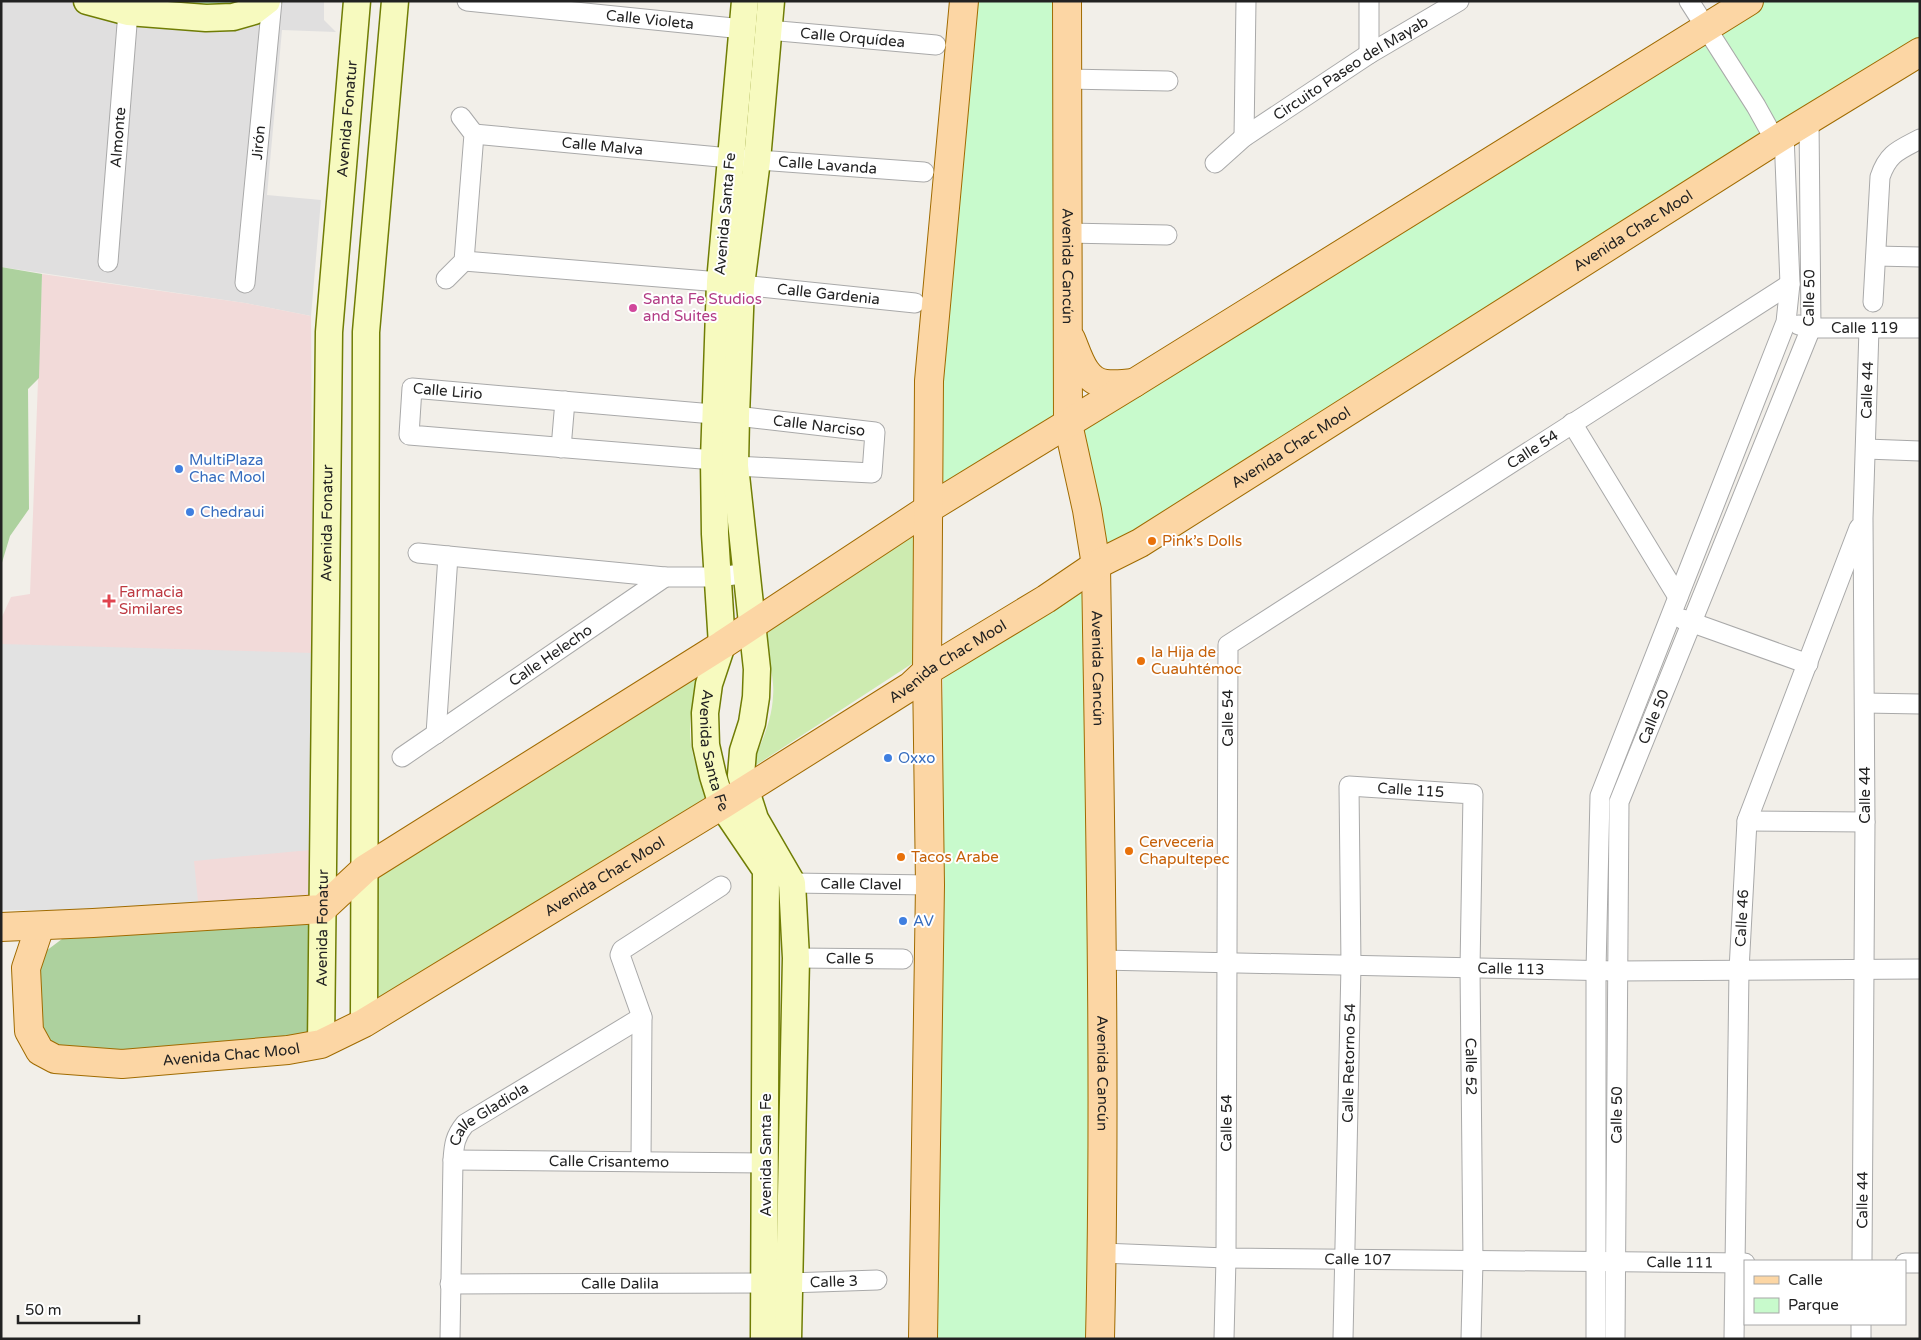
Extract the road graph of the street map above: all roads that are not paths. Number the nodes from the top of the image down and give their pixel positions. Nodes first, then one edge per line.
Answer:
1 (87, 1) edge
2 (267, 1) edge
3 (272, 1) edge
4 (357, 1) edge
5 (394, 1) edge
6 (467, 1) edge
7 (746, 1) edge
8 (771, 1) edge
9 (964, 1) edge
10 (1068, 1) edge
11 (1246, 1) edge
12 (1369, 1) edge
13 (1459, 1) edge
14 (1689, 1) edge
15 (1750, 1) edge
16 (128, 12) junction
17 (743, 29) junction
18 (1706, 29) junction
19 (768, 30) junction
20 (936, 45) dead end
21 (1920, 52) edge
22 (1368, 54) junction
23 (1067, 79) junction
24 (1168, 81) dead end
25 (461, 117) dead end
26 (1809, 120) junction
27 (474, 134) junction
28 (1244, 137) junction
29 (1780, 138) junction
30 (1920, 139) edge
31 (730, 158) junction
32 (756, 160) junction
33 (1215, 163) dead end
34 (924, 172) dead end
35 (1067, 233) junction
36 (1167, 235) dead end
37 (1876, 256) junction
38 (1920, 257) edge
39 (464, 261) junction
40 (108, 262) dead end
41 (446, 279) dead end
42 (245, 283) dead end
43 (730, 284) junction
44 (1790, 284) junction
45 (915, 302) dead end
46 (1873, 302) dead end
47 (1786, 322) junction
48 (1811, 328) junction
49 (1920, 328) edge
50 (1869, 329) junction
51 (1068, 330) junction
52 (329, 332) junction
53 (366, 332) junction
54 (1134, 383) junction
55 (565, 401) junction
56 (726, 415) junction
57 (1572, 423) junction
58 (1068, 424) junction
59 (561, 448) junction
60 (1866, 449) junction
61 (1920, 451) edge
62 (725, 463) junction
63 (928, 509) junction
64 (1863, 518) junction
65 (418, 553) dead end
66 (448, 556) junction
67 (1096, 566) junction
68 (748, 573) junction
69 (665, 577) junction
70 (719, 577) junction
71 (1678, 597) junction
72 (1671, 614) junction
73 (1692, 622) junction
74 (753, 624) junction
75 (722, 645) junction
76 (1808, 664) junction
77 (922, 682) junction
78 (1864, 703) junction
79 (1920, 704) edge
80 (436, 734) junction
81 (402, 757) dead end
82 (1349, 786) joint
83 (744, 790) junction
84 (1473, 794) joint
85 (722, 805) junction
86 (1747, 821) junction
87 (1865, 822) junction
88 (365, 869) junction
89 (792, 882) junction
90 (930, 884) junction
91 (721, 886) dead end
92 (322, 908) junction
93 (40, 926) junction
94 (1, 927) edge
95 (796, 958) junction
96 (903, 960) dead end
97 (1101, 960) junction
98 (1227, 962) junction
99 (1352, 965) junction
100 (1470, 968) junction
101 (1863, 968) junction
102 (1920, 969) edge
103 (1596, 970) junction
104 (1739, 970) junction
105 (1617, 971) junction
106 (642, 1017) junction
107 (364, 1022) junction
108 (321, 1044) junction
109 (453, 1160) junction
110 (641, 1162) junction
111 (766, 1163) junction
112 (1102, 1253) junction
113 (1226, 1258) junction
114 (1346, 1259) junction
115 (1862, 1260) edge
116 (1473, 1261) junction
117 (1606, 1262) junction
118 (1740, 1263) edge
119 (1906, 1263) edge
120 (1920, 1263) edge
121 (877, 1280) dead end
122 (777, 1282) junction
123 (450, 1284) junction
124 (1861, 1325) edge
125 (450, 1339) edge
126 (764, 1339) edge
127 (788, 1339) edge
128 (923, 1339) edge
129 (1100, 1339) edge
130 (1224, 1339) edge
131 (1343, 1339) edge
132 (1471, 1339) edge
133 (1596, 1339) edge
134 (1615, 1339) edge
135 (1734, 1339) edge
136 (1861, 1339) edge

1 - 16 street
2 - 16 street
3 - 42 street, Jirón
4 - 52 street, Avenida Fonatur
5 - 53 street
6 - 17 street, Calle Violeta
7 - 17 street, Avenida Santa Fe
8 - 19 street, Avenida Santa Fe
9 - 63 main road
10 - 23 main road, Avenida Cancún
11 - 28 street
12 - 22 street
13 - 22 street, Circuito Paseo del Mayab
14 - 18 street
15 - 18 main road
16 - 40 street, Almonte
17 - 31 street, Avenida Santa Fe
18 - 29 street
18 - 54 main road
19 - 20 street, Calle Orquídea
19 - 32 street, Avenida Santa Fe
21 - 26 main road, Avenida Chac Mool
22 - 28 street, Circuito Paseo del Mayab
23 - 24 street
23 - 35 main road, Avenida Cancún
25 - 27 street
26 - 29 main road, Avenida Chac Mool
26 - 48 street, Calle 50
27 - 31 street, Calle Malva
27 - 39 street
28 - 33 street, Circuito Paseo del Mayab
29 - 44 street, Calle 50
29 - 67 main road, Avenida Chac Mool
30 - 37 street
31 - 32 street, Calle Lavanda
31 - 43 street, Avenida Santa Fe
32 - 34 street, Calle Lavanda
32 - 43 street, Avenida Santa Fe
35 - 36 street
35 - 51 main road, Avenida Cancún
37 - 38 street
37 - 46 street
39 - 41 street
39 - 43 street
43 - 45 street, Calle Gardenia
43 - 56 street, Avenida Santa Fe
44 - 47 street, Calle 50
44 - 57 street, Calle 54
47 - 48 street, Calle 119
47 - 71 street, Calle 50
48 - 50 street, Calle 119
48 - 73 street, Calle 50
49 - 50 street, Calle 119
50 - 60 street, Calle 44
51 - 54 main road
51 - 58 main road, Avenida Cancún
52 - 53 street
52 - 92 street, Avenida Fonatur
53 - 88 street
54 - 58 main road
55 - 56 street, Calle Lirio
55 - 59 street
55 - 59 street, Calle Lirio
56 - 62 street, Avenida Santa Fe
56 - 62 street, Calle Narciso
57 - 71 street
57 - 98 street, Calle 54
58 - 63 main road
58 - 67 main road, Avenida Cancún
59 - 62 street, Calle Lirio
60 - 61 street
60 - 64 street, Calle 44
62 - 68 street, Avenida Santa Fe
62 - 70 street, Avenida Santa Fe
63 - 74 main road
63 - 77 main road
64 - 76 street, Calle 46
64 - 78 street, Calle 44
65 - 66 street
66 - 69 street
66 - 80 street
67 - 77 main road, Avenida Chac Mool
67 - 97 main road, Avenida Cancún
68 - 70 street
68 - 74 street, Avenida Santa Fe
69 - 70 street
69 - 80 street, Calle Helecho
70 - 75 street, Avenida Santa Fe
71 - 72 street, Calle 50
72 - 73 street
72 - 103 street, Calle 50
73 - 76 street
73 - 105 street, Calle 50
74 - 75 main road
74 - 83 street, Avenida Santa Fe
75 - 85 street, Avenida Santa Fe
75 - 88 main road
76 - 86 street, Calle 46
77 - 83 main road, Avenida Chac Mool
77 - 90 main road
78 - 79 street
78 - 87 street, Calle 44
80 - 81 street, Calle Helecho
82 - 84 street, Calle 115
82 - 99 street, Calle Retorno 54
83 - 85 main road, Avenida Chac Mool
83 - 89 street, Avenida Santa Fe
84 - 100 street, Calle 52
85 - 107 main road, Avenida Chac Mool
85 - 111 street, Avenida Santa Fe
86 - 87 street
86 - 104 street, Calle 46
87 - 101 street, Calle 44
88 - 92 main road
88 - 107 street
89 - 90 street, Calle Clavel
89 - 95 street, Avenida Santa Fe
90 - 128 main road
91 - 106 street
92 - 93 main road
92 - 108 street, Avenida Fonatur
93 - 94 main road
93 - 108 main road, Avenida Chac Mool
95 - 96 street, Calle 5
95 - 122 street, Avenida Santa Fe
97 - 98 street, Calle 113
97 - 112 main road, Avenida Cancún
98 - 99 street, Calle 113
98 - 113 street, Calle 54
99 - 100 street, Calle 113
99 - 114 street, Calle Retorno 54
100 - 103 street, Calle 113
100 - 116 street, Calle 52
101 - 102 street, Calle 113
101 - 104 street, Calle 113
101 - 115 street, Calle 44
103 - 105 street, Calle 113
103 - 117 street, Calle 50
104 - 105 street, Calle 113
104 - 118 street, Calle 46
105 - 117 street, Calle 50
106 - 109 street, Calle Gladiola
106 - 110 street
107 - 108 main road, Avenida Chac Mool
109 - 110 street, Calle Crisantemo
109 - 123 street, Calle Gladiola
110 - 111 street, Calle Crisantemo
111 - 122 street, Avenida Santa Fe
112 - 113 street, Calle 107
112 - 129 main road, Avenida Cancún
113 - 114 street, Calle 107
113 - 130 street, Calle 54
114 - 116 street, Calle 107
114 - 131 street, Calle Retorno 54
116 - 117 street, Calle 107
116 - 132 street, Calle 52
117 - 118 street, Calle 111
117 - 133 street, Calle 50
117 - 134 street, Calle 50
118 - 135 street, Calle 46
119 - 120 street
121 - 122 street, Calle 3
122 - 123 street, Calle Dalila
122 - 126 street, Avenida Santa Fe
122 - 127 street, Avenida Santa Fe
123 - 125 street, Calle Gladiola
124 - 136 street

